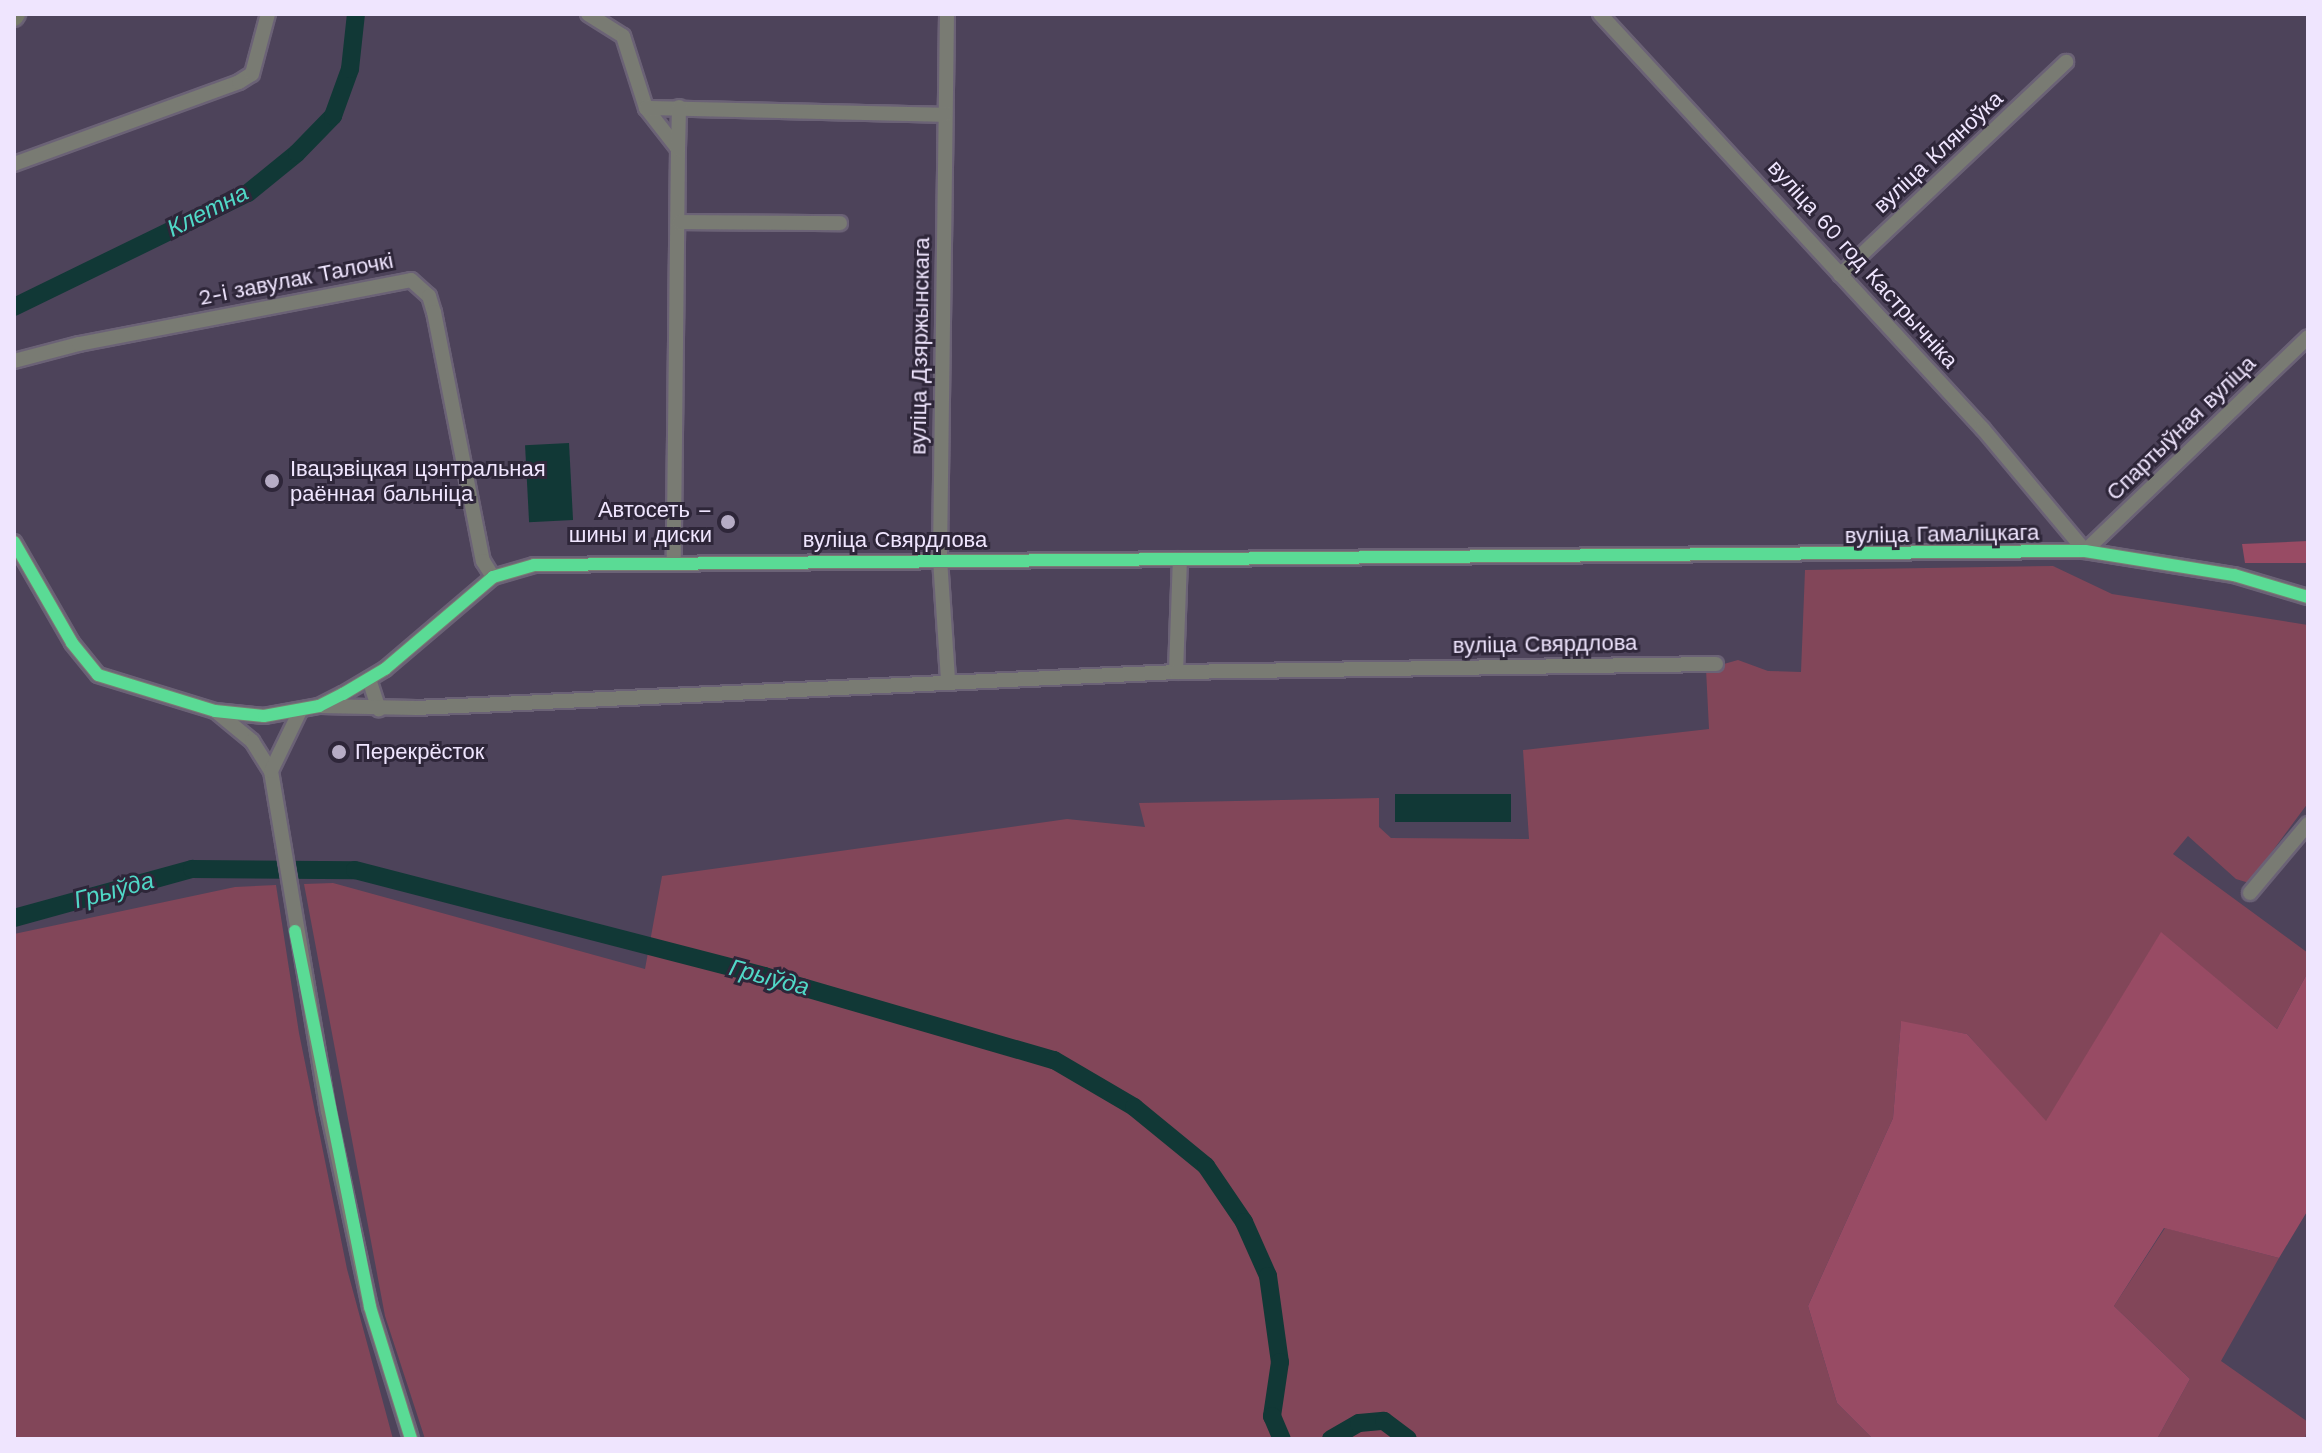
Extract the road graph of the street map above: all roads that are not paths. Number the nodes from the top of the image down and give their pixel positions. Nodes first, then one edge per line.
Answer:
1 (268, 14) edge
2 (588, 14) edge
3 (947, 14) edge
4 (1600, 14) edge
5 (2066, 62) dead end
6 (679, 107) junction
7 (646, 108) junction
8 (945, 115) junction
9 (678, 149) junction
10 (14, 164) edge
11 (679, 222) junction
12 (840, 223) dead end
13 (1840, 275) junction
14 (2308, 337) edge
15 (14, 361) edge
16 (14, 542) edge
17 (2085, 551) junction
18 (1572, 557) joint
19 (940, 559) junction
20 (1180, 559) junction
21 (674, 561) junction
22 (493, 577) junction
23 (2308, 597) edge
24 (1716, 664) dead end
25 (1176, 672) junction
26 (369, 679) junction
27 (948, 679) junction
28 (319, 706) junction
29 (379, 709) junction
30 (215, 711) junction
31 (300, 711) junction
32 (271, 771) junction
33 (2308, 824) edge
34 (2250, 893) dead end
35 (411, 1439) edge

1 - 10 street
2 - 7 street
3 - 8 street, вуліца Дзяржынскага
4 - 13 street, вуліца 60 год Кастрычніка
5 - 13 street, вуліца Кляноўка
6 - 7 street
6 - 8 street
6 - 9 street
7 - 9 street
8 - 19 street, вуліца Дзяржынскага
9 - 11 street
11 - 12 street
11 - 21 street
13 - 17 street, вуліца 60 год Кастрычніка
14 - 17 street, Спартыўная вуліца
15 - 22 street, 2-і завулак Талочкі
16 - 30 street
17 - 18 street, вуліца Гамаліцкага
17 - 23 street, вуліца Гамаліцкага
18 - 20 street, вуліца Свярдлова
19 - 20 street, вуліца Свярдлова
19 - 21 street, вуліца Свярдлова
19 - 27 street, вуліца Дзяржынскага
20 - 25 street
21 - 22 street, вуліца Свярдлова
22 - 26 street, вуліца Свярдлова
24 - 25 street, вуліца Свярдлова
25 - 27 street, вуліца Свярдлова
26 - 28 street, вуліца Свярдлова
26 - 29 street
27 - 29 street, вуліца Свярдлова
28 - 29 street, вуліца Свярдлова
28 - 31 street, вуліца Свярдлова
30 - 31 street, вуліца Свярдлова
30 - 32 street
31 - 32 street
32 - 35 street
33 - 34 street

